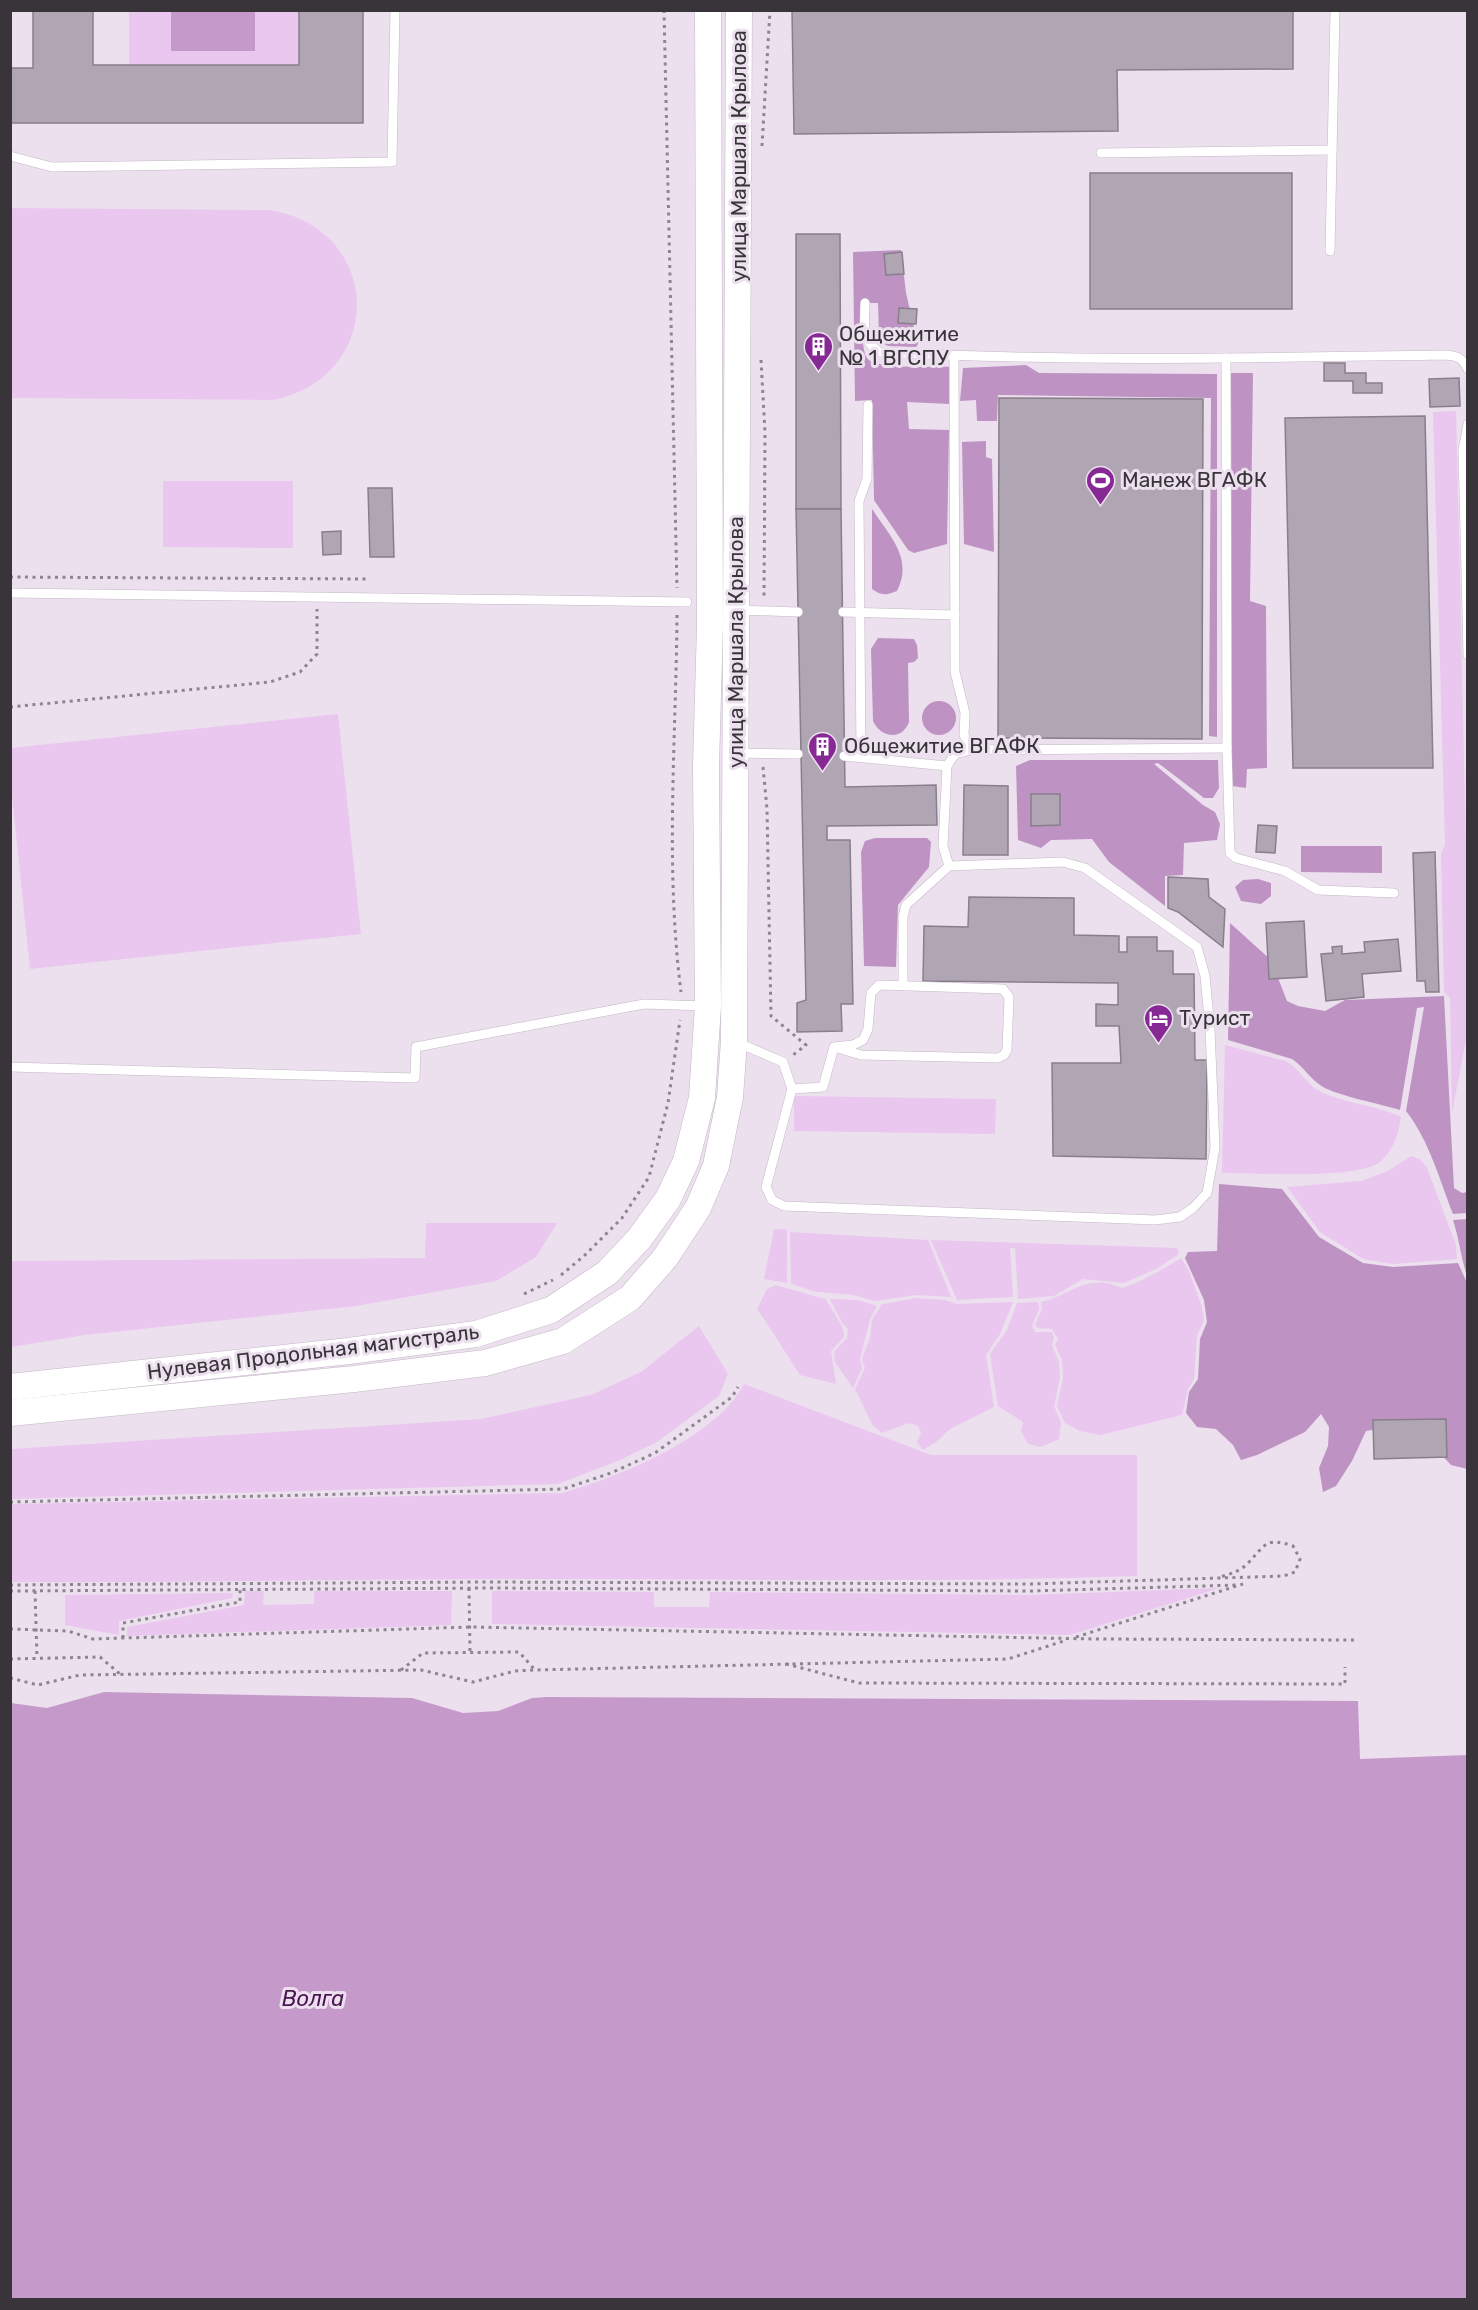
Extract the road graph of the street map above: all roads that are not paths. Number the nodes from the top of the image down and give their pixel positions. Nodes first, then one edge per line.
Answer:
1 (395, 10) edge
2 (708, 10) edge
3 (740, 10) edge
4 (1335, 10) edge
5 (1332, 150) junction
6 (1101, 153) dead end
7 (10, 156) edge
8 (1330, 251) dead end
9 (865, 303) dead end
10 (954, 356) junction
11 (1226, 358) junction
12 (1467, 369) edge
13 (868, 405) dead end
14 (1467, 424) edge
15 (10, 593) edge
16 (682, 602) road end
17 (737, 610) junction
18 (798, 612) dead end
19 (843, 612) dead end
20 (859, 613) junction
21 (955, 615) junction
22 (1467, 655) edge
23 (975, 748) junction
24 (1227, 748) junction
25 (735, 753) junction
26 (798, 754) dead end
27 (844, 756) dead end
28 (861, 757) junction
29 (947, 766) junction
30 (950, 866) junction
31 (1394, 893) dead end
32 (903, 985) junction
33 (708, 1006) junction
34 (734, 1041) junction
35 (834, 1047) junction
36 (10, 1067) edge
37 (792, 1089) junction
38 (686, 1161) joint
39 (665, 1258) joint
40 (10, 1388) edge
41 (10, 1413) edge

1 - 7 lane
2 - 33 main road, улица Маршала Крылова
3 - 17 main road, улица Маршала Крылова
4 - 5 lane
5 - 6 lane
5 - 8 lane
9 - 10 lane
10 - 11 lane
10 - 21 lane
11 - 12 lane
11 - 24 lane
13 - 20 lane
14 - 22 lane
15 - 16 lane
17 - 18 lane
17 - 25 main road, улица Маршала Крылова
19 - 20 lane
20 - 21 lane
20 - 28 lane
21 - 23 lane
23 - 24 lane
23 - 29 lane
24 - 31 lane
25 - 26 lane
25 - 34 main road, улица Маршала Крылова
27 - 28 lane
28 - 29 lane
29 - 30 lane
30 - 32 lane
30 - 37 lane
32 - 35 lane
32 - 35 lane
33 - 36 lane
33 - 38 main road, улица Маршала Крылова
34 - 37 lane
34 - 39 main road, улица Маршала Крылова
35 - 37 lane
38 - 40 main road, Нулевая Продольная магистраль
39 - 41 main road, Нулевая Продольная магистраль

